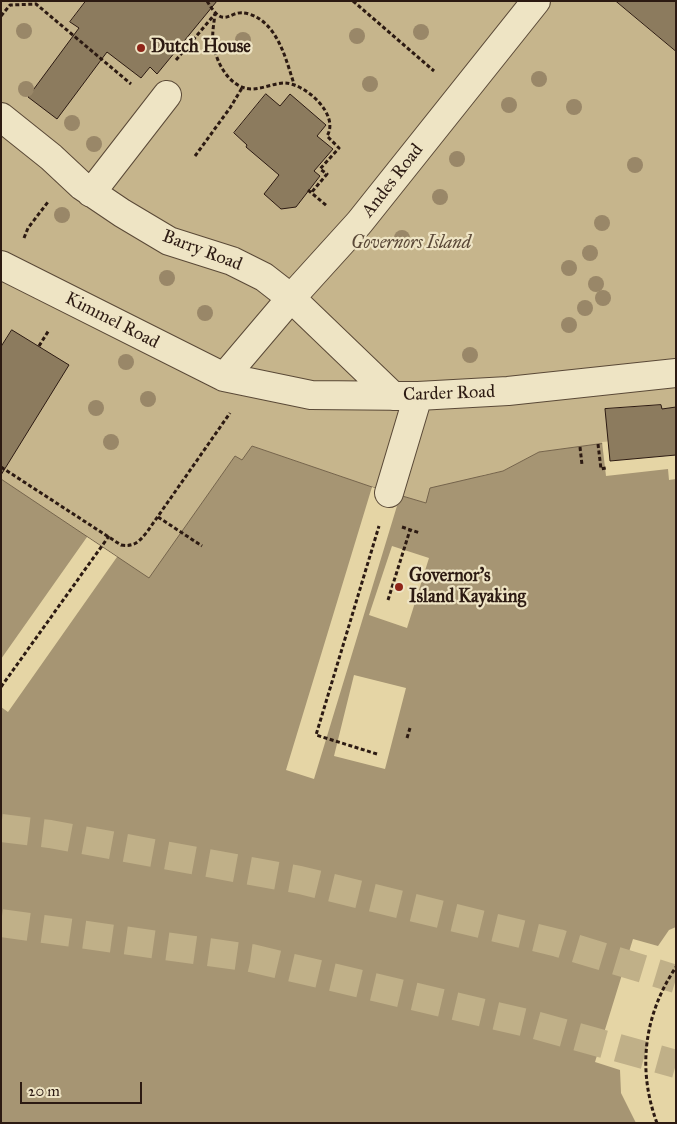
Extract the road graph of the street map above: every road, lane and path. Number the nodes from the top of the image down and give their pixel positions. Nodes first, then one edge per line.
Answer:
1 (207, 1) edge
2 (353, 1) edge
3 (536, 1) edge
4 (215, 14) junction
5 (1, 16) edge
6 (171, 66) dead end
7 (131, 84) dead end
8 (294, 85) junction
9 (242, 88) junction
10 (461, 94) junction
11 (167, 95) dead end
12 (1, 117) edge
13 (195, 156) dead end
14 (91, 193) junction
15 (326, 205) dead end
16 (31, 224) dead end
17 (28, 244) dead end
18 (1, 266) edge
19 (291, 298) junction
20 (46, 336) dead end
21 (39, 346) dead end
22 (676, 374) edge
23 (224, 377) junction
24 (251, 383) junction
25 (406, 396) junction
26 (598, 444) dead end
27 (580, 447) dead end
28 (582, 465) dead end
29 (1, 467) edge
30 (606, 468) dead end
31 (389, 493) joint
32 (158, 517) junction
33 (401, 527) dead end
34 (410, 530) junction
35 (420, 533) dead end
36 (109, 536) junction
37 (202, 546) dead end
38 (388, 600) dead end
39 (1, 688) edge
40 (410, 728) dead end
41 (407, 738) dead end
42 (377, 754) dead end
43 (676, 967) edge
44 (657, 1123) edge

1 - 4 path
2 - 10 path
3 - 10 street, Andes Road
4 - 6 path
4 - 8 path
4 - 9 path
5 - 7 path
8 - 9 path
8 - 15 path
9 - 13 path
10 - 19 street, Andes Road
11 - 14 street
12 - 14 street, Barry Road
14 - 19 street, Barry Road
16 - 17 path
18 - 23 street, Kimmel Road
19 - 23 street, Andes Road
19 - 25 street, Barry Road
20 - 21 path
22 - 25 street, Carder Road
23 - 24 street, Carder Road
24 - 25 street, Carder Road
24 - 32 path
25 - 31 street
26 - 30 path
27 - 28 path
29 - 36 path
31 - 42 path
32 - 36 path
32 - 37 path
33 - 34 path
34 - 35 path
34 - 38 path
36 - 39 path
40 - 41 path
43 - 44 path

